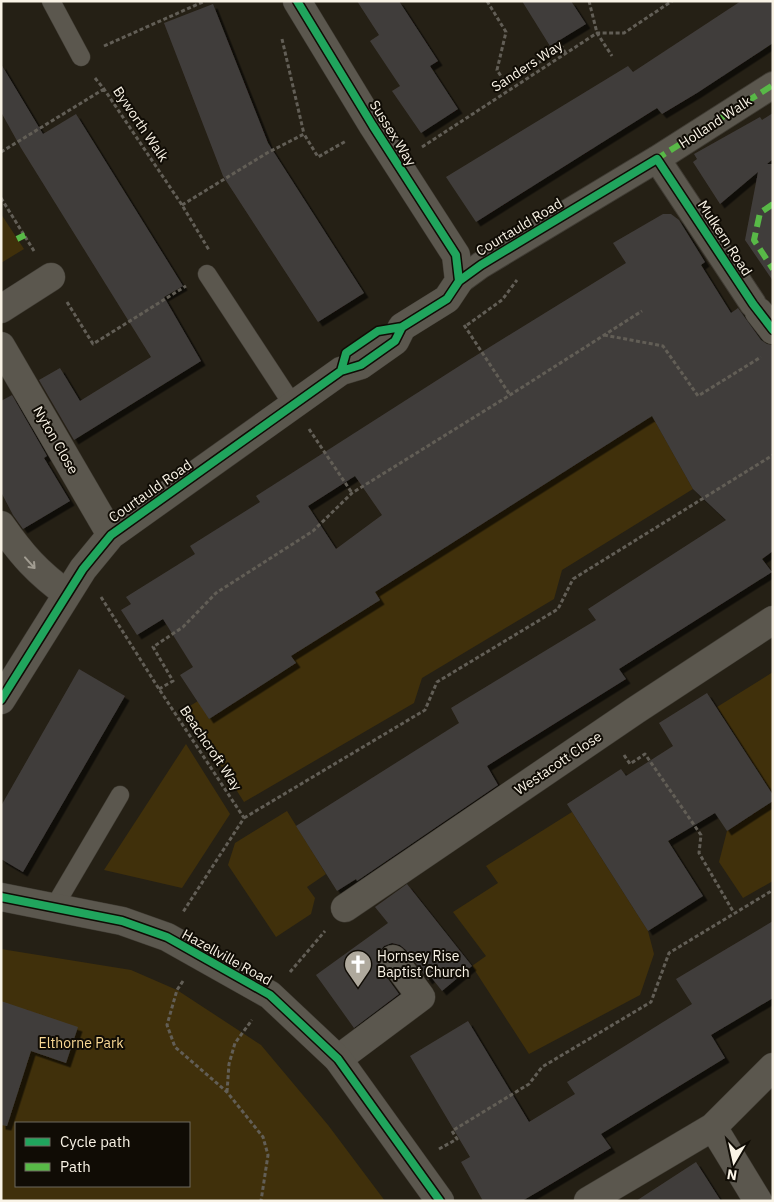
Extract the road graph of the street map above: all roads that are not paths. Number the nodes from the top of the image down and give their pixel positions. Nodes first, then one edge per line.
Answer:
1 (51, 1) edge
2 (298, 3) edge
3 (80, 57) road end
4 (773, 85) edge
5 (657, 159) junction
6 (208, 274) road end
7 (51, 277) dead end
8 (459, 281) junction
9 (1, 309) edge
10 (766, 326) edge
11 (1, 346) edge
12 (293, 405) junction
13 (1, 525) edge
14 (111, 535) junction
15 (66, 594) junction
16 (773, 620) edge
17 (1, 700) edge
18 (120, 795) dead end
19 (1, 897) edge
20 (54, 907) junction
21 (344, 908) road end
22 (393, 959) dead end
23 (338, 1059) junction
24 (773, 1068) edge
25 (713, 1127) junction
26 (440, 1201) edge
27 (588, 1201) edge
28 (758, 1201) edge

1 - 3 lane
2 - 8 street, Sussex Way
4 - 5 street, Holland Walk
5 - 8 street, Courtauld Road
5 - 10 street, Mulkern Road
6 - 12 lane
7 - 9 street
8 - 12 street, Courtauld Road
11 - 14 street, Nyton Close
12 - 14 street, Courtauld Road
13 -> 15 street
14 - 15 street, Courtauld Road
15 - 17 street, Courtauld Road
16 - 21 street, Westacott Close
18 - 20 lane
19 - 20 street, Hazellville Road
20 - 23 street, Hazellville Road
22 - 23 street
23 - 26 street, Hazellville Road
24 - 25 street
25 - 27 street
25 - 28 street

